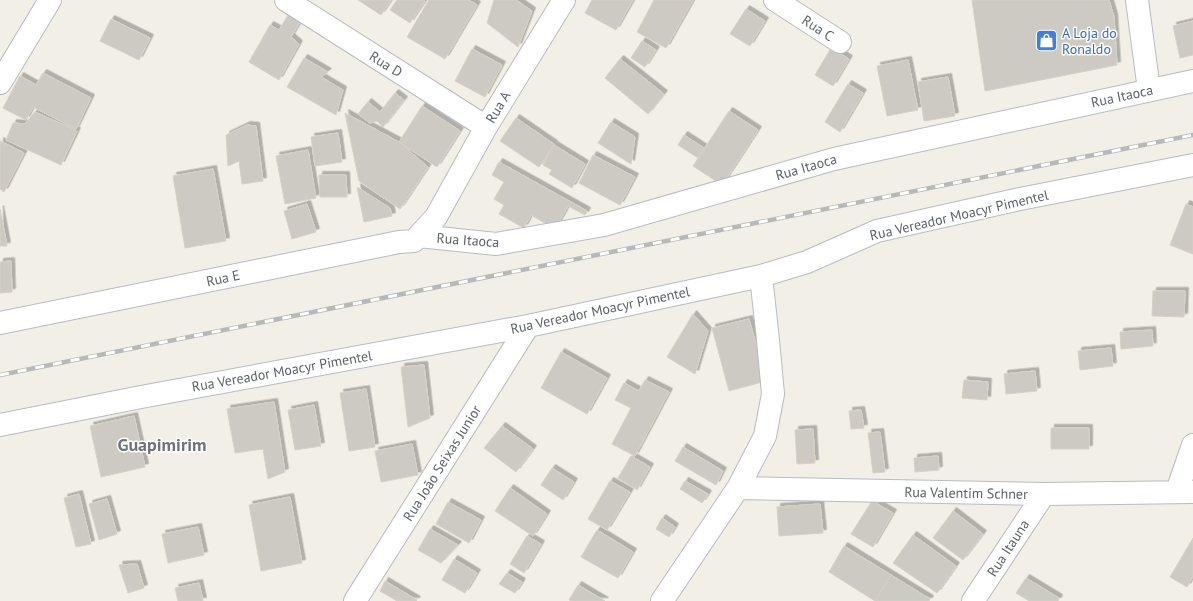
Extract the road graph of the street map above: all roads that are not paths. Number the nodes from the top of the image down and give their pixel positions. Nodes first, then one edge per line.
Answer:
1 (50, 0) edge
2 (286, 0) edge
3 (564, 0) edge
4 (775, 0) edge
5 (1137, 0) edge
6 (840, 42) dead end
7 (1193, 81) edge
8 (0, 83) edge
9 (1149, 90) junction
10 (486, 127) junction
11 (1193, 165) edge
12 (419, 236) junction
13 (760, 276) junction
14 (0, 323) edge
15 (528, 326) junction
16 (0, 425) edge
17 (1193, 445) edge
18 (738, 488) junction
19 (1185, 491) edge
20 (1044, 494) junction
21 (355, 601) edge
22 (662, 601) edge
23 (973, 601) edge

1 - 8 street
2 - 10 street, Rua D
3 - 10 street, Rua A
4 - 6 street, Rua C
5 - 9 street
7 - 9 street, Rua Itaoca
9 - 12 street, Rua Itaoca
10 - 12 street, Rua A
11 - 13 street, Rua Vereador Moacyr Pimentel
12 - 14 street, Rua E
13 - 15 street, Rua Vereador Moacyr Pimentel
13 - 18 street
15 - 16 street, Rua Vereador Moacyr Pimentel
15 - 21 street, Rua João Seixas Junior
17 - 19 street
18 - 20 street, Rua Valentim Schner
18 - 22 street
19 - 20 street, Rua Valentim Schner
20 - 23 street, Rua Itauna

